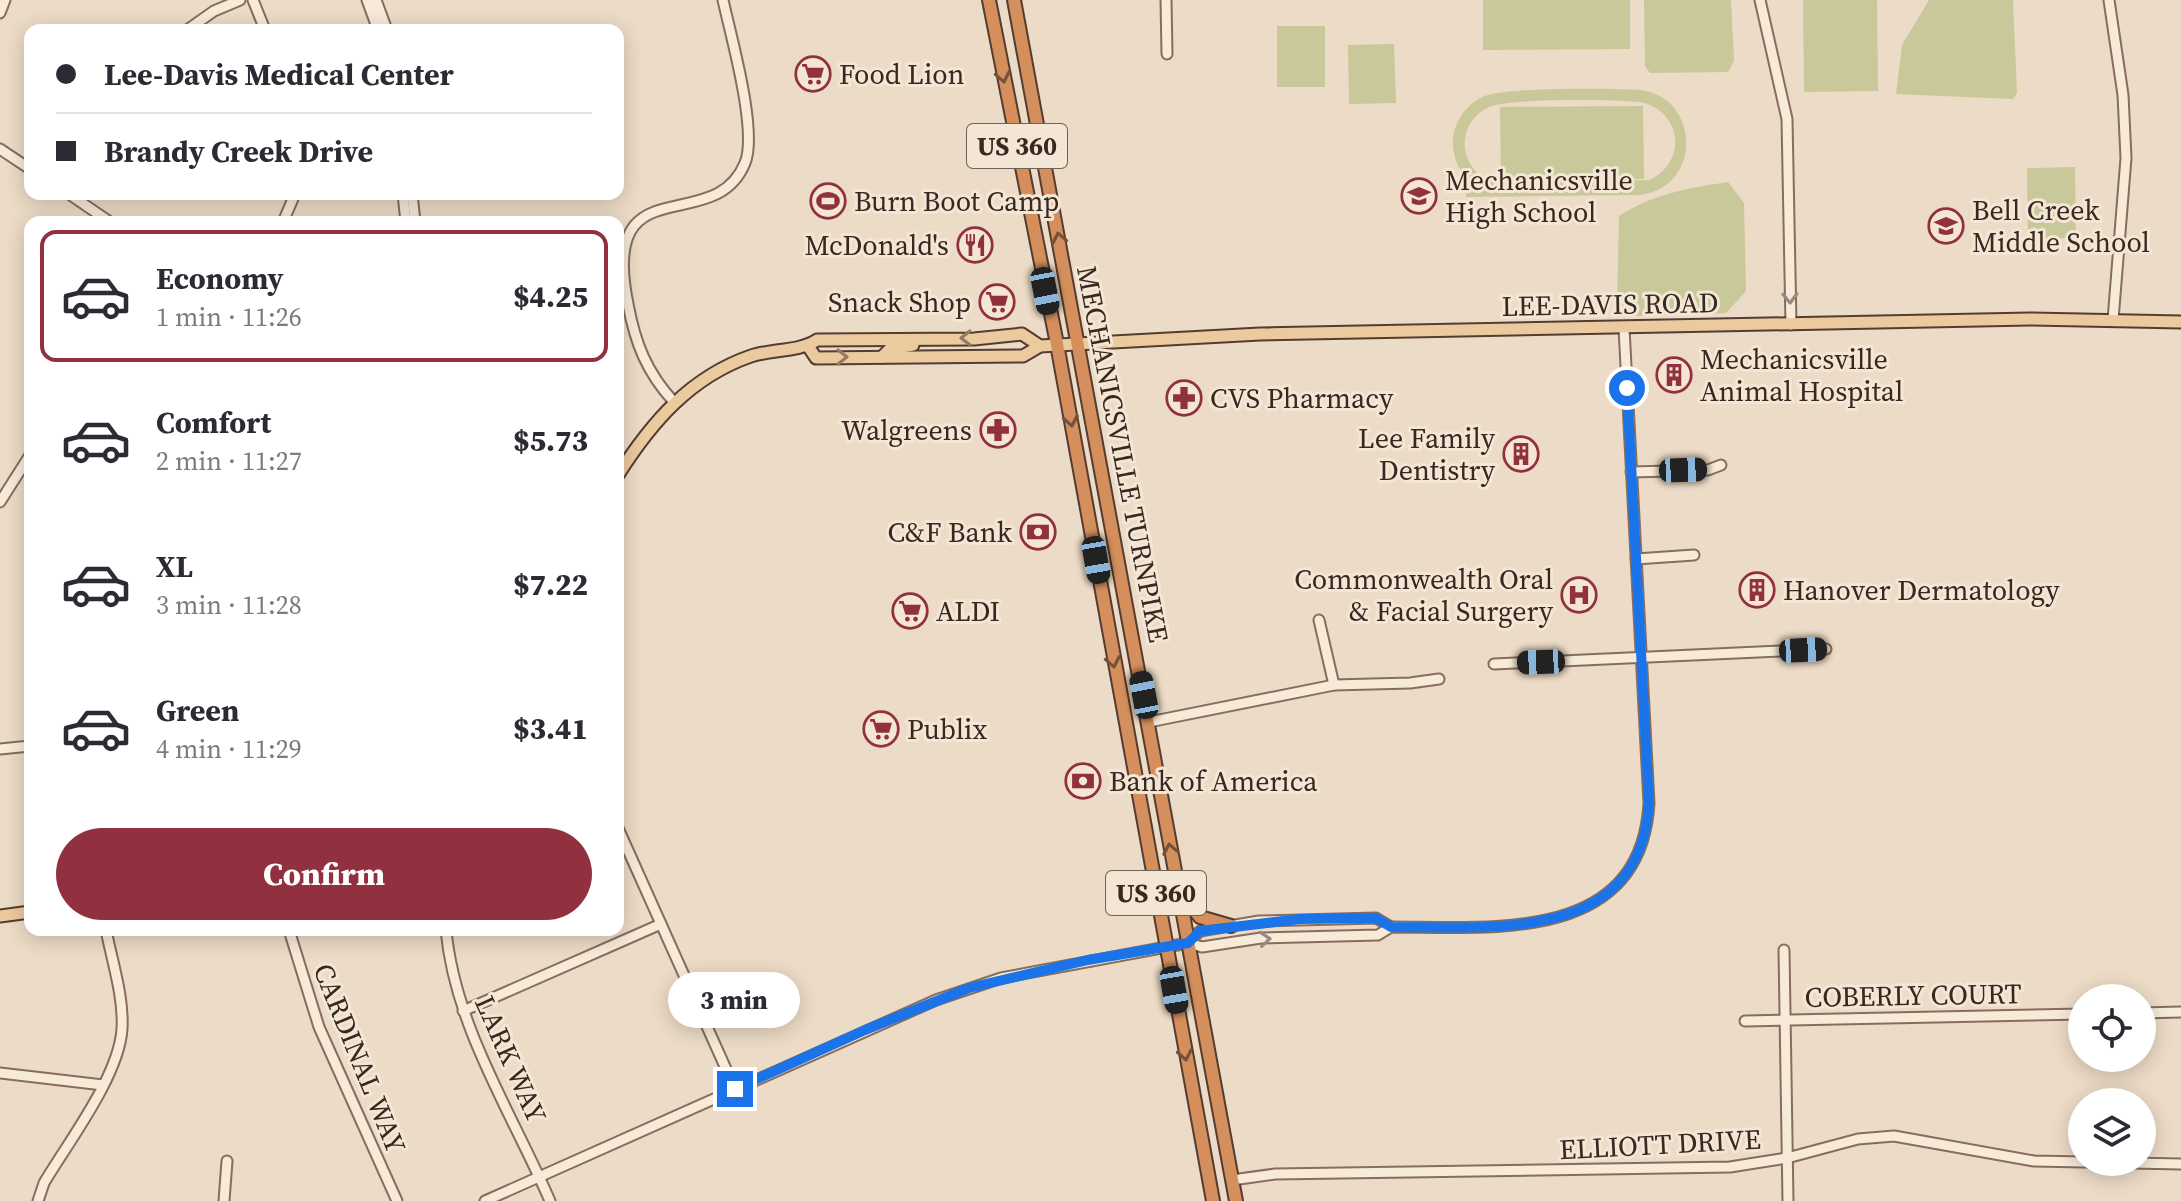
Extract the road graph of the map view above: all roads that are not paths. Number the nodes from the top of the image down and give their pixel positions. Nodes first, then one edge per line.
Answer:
1 (5, 0) edge
2 (240, 0) edge
3 (253, 0) edge
4 (367, 0) edge
5 (376, 0) edge
6 (723, 0) edge
7 (989, 0) edge
8 (1014, 0) edge
9 (1166, 0) edge
10 (1760, 0) edge
11 (2109, 0) edge
12 (0, 13) edge
13 (196, 24) edge
14 (263, 24) edge
15 (376, 24) edge
16 (385, 24) edge
17 (1167, 54) dead end
18 (0, 149) edge
19 (24, 165) edge
20 (78, 200) edge
21 (101, 216) edge
22 (624, 254) edge
23 (624, 290) edge
24 (2113, 320) junction
25 (2181, 322) edge
26 (1791, 325) junction
27 (1624, 328) junction
28 (937, 339) junction
29 (1078, 342) junction
30 (1057, 344) junction
31 (808, 346) junction
32 (1040, 346) junction
33 (882, 357) junction
34 (674, 402) junction
35 (24, 464) edge
36 (1721, 465) dead end
37 (624, 466) edge
38 (1631, 472) junction
39 (0, 502) edge
40 (1694, 555) dead end
41 (1636, 559) junction
42 (1319, 620) dead end
43 (1826, 649) dead end
44 (1640, 658) junction
45 (1494, 664) dead end
46 (1439, 679) dead end
47 (1334, 685) junction
48 (1149, 722) junction
49 (24, 747) edge
50 (0, 749) edge
51 (624, 841) edge
52 (1177, 885) junction
53 (24, 913) edge
54 (0, 916) edge
55 (661, 924) junction
56 (1231, 926) junction
57 (1391, 927) junction
58 (107, 936) edge
59 (291, 936) edge
60 (447, 936) edge
61 (1188, 943) junction
62 (1166, 946) junction
63 (1784, 950) dead end
64 (463, 1011) junction
65 (2181, 1012) edge
66 (2156, 1013) edge
67 (2068, 1014) edge
68 (1785, 1020) junction
69 (1745, 1021) dead end
70 (0, 1073) edge
71 (103, 1085) junction
72 (735, 1089) junction
73 (1787, 1158) junction
74 (227, 1161) dead end
75 (2181, 1164) edge
76 (539, 1177) junction
77 (1232, 1180) junction
78 (38, 1201) edge
79 (224, 1201) edge
80 (397, 1201) edge
81 (485, 1201) edge
82 (550, 1201) edge
83 (1213, 1201) edge
84 (1236, 1201) edge
85 (1788, 1201) edge

1 - 12 street
2 - 13 street
3 - 14 street
4 - 15 street
5 - 16 street
6 - 22 street
7 -> 30 highway, MECHANICSVILLE TURNPIKE / US 360
29 -> 8 highway, MECHANICSVILLE TURNPIKE / US 360
9 - 17 street
10 -> 26 street
11 - 24 street
18 - 19 street
20 - 21 street
23 - 34 street
24 - 25 main road, LEE-DAVIS ROAD
24 - 26 main road, LEE-DAVIS ROAD
26 - 27 main road, LEE-DAVIS ROAD
27 - 29 main road, LEE-DAVIS ROAD
27 - 38 street
28 - 31 main road, LEE-DAVIS ROAD
32 -> 28 main road, LEE-DAVIS ROAD
28 - 33 main road
29 - 30 main road, LEE-DAVIS ROAD
29 - 48 highway, MECHANICSVILLE TURNPIKE / US 360
30 - 32 main road, LEE-DAVIS ROAD
30 -> 62 highway, MECHANICSVILLE TURNPIKE / US 360
31 -> 33 main road, LEE-DAVIS ROAD
31 - 34 main road, LEE-DAVIS ROAD
32 - 33 main road, LEE-DAVIS ROAD
34 - 37 main road, LEE-DAVIS ROAD
35 - 39 street
36 - 38 street
38 - 41 street
40 - 41 street
41 - 44 street
42 - 47 street
43 - 44 street
44 - 45 street
44 - 57 street
46 - 47 street
47 - 48 street
52 -> 48 highway, MECHANICSVILLE TURNPIKE / US 360
49 - 50 street
51 - 55 street
52 - 56 highway
52 - 61 highway, MECHANICSVILLE TURNPIKE / US 360
53 - 54 main road
55 - 64 street
55 - 72 street
56 - 57 street
56 - 61 street
61 -> 57 street
58 - 71 street
59 - 80 street, CARDINAL WAY
60 - 64 street, LARK WAY
61 - 62 street
61 - 77 highway, MECHANICSVILLE TURNPIKE / US 360
62 - 72 street
62 -> 83 highway, MECHANICSVILLE TURNPIKE / US 360
63 - 68 street
64 - 76 street, LARK WAY
65 - 66 street
67 - 68 street, COBERLY COURT
68 - 69 street, COBERLY COURT
68 - 73 street
70 - 71 street
71 - 78 street
72 - 76 street
73 - 75 street, ELLIOTT DRIVE
73 - 77 street, ELLIOTT DRIVE
73 - 85 street
74 - 79 street
76 - 81 street
76 - 82 street, LARK WAY
77 - 84 highway, MECHANICSVILLE TURNPIKE / US 360

